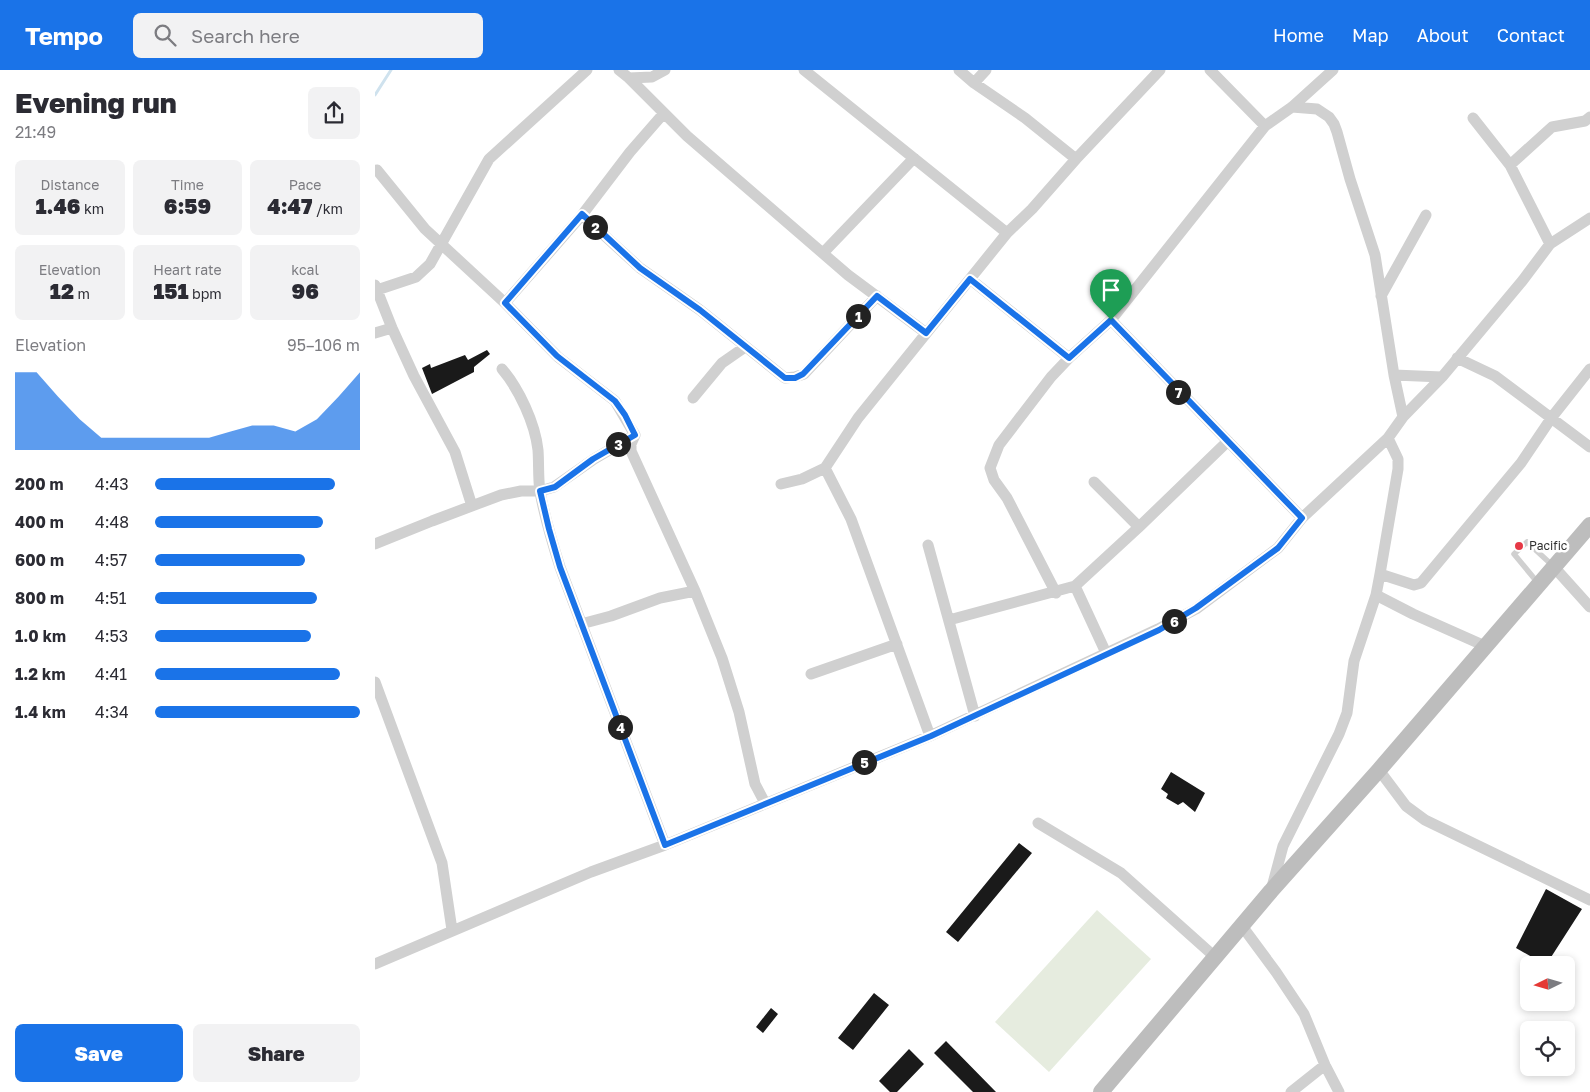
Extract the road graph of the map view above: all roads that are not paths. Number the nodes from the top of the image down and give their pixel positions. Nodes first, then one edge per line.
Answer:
1 (587, 70) edge
2 (619, 70) edge
3 (665, 70) edge
4 (804, 70) edge
5 (959, 70) edge
6 (986, 70) edge
7 (1159, 70) edge
8 (1210, 70) edge
9 (1333, 70) edge
10 (652, 77) junction
11 (629, 78) junction
12 (974, 83) junction
13 (648, 97) junction
14 (1292, 107) junction
15 (664, 113) junction
16 (1473, 118) dead end
17 (1589, 122) edge
18 (1265, 126) junction
19 (914, 158) junction
20 (1076, 159) junction
21 (1510, 165) junction
22 (377, 170) dead end
23 (582, 214) junction
24 (1426, 215) dead end
25 (1590, 218) edge
26 (1007, 233) junction
27 (441, 244) junction
28 (1550, 244) junction
29 (823, 253) junction
30 (970, 279) junction
31 (376, 288) edge
32 (877, 296) junction
33 (1381, 296) junction
34 (505, 303) junction
35 (1111, 320) junction
36 (392, 328) junction
37 (375, 333) edge
38 (926, 333) junction
39 (745, 347) junction
40 (1069, 358) junction
41 (1457, 358) junction
42 (502, 369) dead end
43 (1590, 369) edge
44 (1394, 375) junction
45 (1442, 377) junction
46 (693, 398) dead end
47 (1403, 417) junction
48 (1552, 417) junction
49 (635, 435) junction
50 (1388, 438) junction
51 (1228, 441) junction
52 (1590, 447) edge
53 (825, 468) junction
54 (1094, 482) dead end
55 (781, 484) dead end
56 (540, 491) junction
57 (472, 506) junction
58 (1302, 518) junction
59 (1590, 525) edge
60 (1139, 527) junction
61 (375, 544) edge
62 (928, 545) dead end
63 (1554, 567) junction
64 (1381, 574) junction
65 (1538, 583) junction
66 (1075, 586) junction
67 (695, 591) junction
68 (1056, 593) junction
69 (1376, 596) junction
70 (1590, 607) edge
71 (949, 620) junction
72 (581, 624) junction
73 (897, 644) junction
74 (1485, 646) junction
75 (1106, 653) junction
76 (811, 674) dead end
77 (375, 682) edge
78 (975, 716) junction
79 (931, 736) junction
80 (1379, 770) junction
81 (765, 803) junction
82 (1038, 823) dead end
83 (665, 845) junction
84 (1271, 891) junction
85 (1590, 900) edge
86 (1242, 926) junction
87 (453, 930) junction
88 (1215, 958) junction
89 (375, 964) edge
90 (1325, 1065) junction
91 (1104, 1091) edge
92 (1291, 1092) edge
93 (1339, 1092) edge

1 - 27 street
2 - 11 street
3 - 10 street
4 - 19 street
5 - 12 street
6 - 12 street
7 - 20 street
8 - 18 street
9 - 14 street
10 - 11 street
10 - 13 street
11 - 13 street
12 - 20 street
13 - 15 street
14 - 18 street
14 - 33 street
15 - 23 street
15 - 29 street
16 - 21 street
17 - 21 street
18 - 35 street
19 - 26 street
19 - 29 street
20 - 26 street
21 - 28 street
22 - 27 street
23 - 34 street
23 - 39 street
24 - 33 street
25 - 28 street
26 - 30 street
27 - 31 street
27 - 34 street
28 - 41 street
29 - 32 street
30 - 38 street
30 - 40 street
31 - 36 street
32 - 38 street
32 - 39 street
33 - 44 street
34 - 49 street
35 - 40 street
35 - 51 street
36 - 37 street
36 - 57 street
38 - 53 street
39 - 46 street
40 - 68 street
41 - 45 street
41 - 48 street
42 - 56 street
43 - 48 street
44 - 45 street
44 - 47 street
45 - 47 street
47 - 50 street
48 - 52 street
48 - 64 street
49 - 56 street
49 - 67 street
50 - 58 street
50 - 64 street
51 - 58 street
51 - 60 street
53 - 55 street
53 - 73 street
54 - 60 street
56 - 57 street
56 - 72 street
57 - 61 street
58 - 75 street
59 - 63 main road
60 - 66 street
62 - 71 street
63 - 65 main road
63 - 65 lane
63 - 70 street
64 - 69 street
65 - 74 main road
66 - 68 street
66 - 75 street
67 - 72 street
67 - 81 street
68 - 71 street
69 - 74 street
69 - 84 street
71 - 78 street
72 - 83 street
73 - 76 street
73 - 79 street
74 - 80 main road
75 - 78 street
77 - 87 street
78 - 79 street
79 - 81 street
80 - 84 main road
80 - 85 street
81 - 83 street
82 - 88 street
83 - 87 street
84 - 86 main road
86 - 88 main road
86 - 90 street
87 - 89 street
88 - 91 main road
90 - 92 street
90 - 93 street

